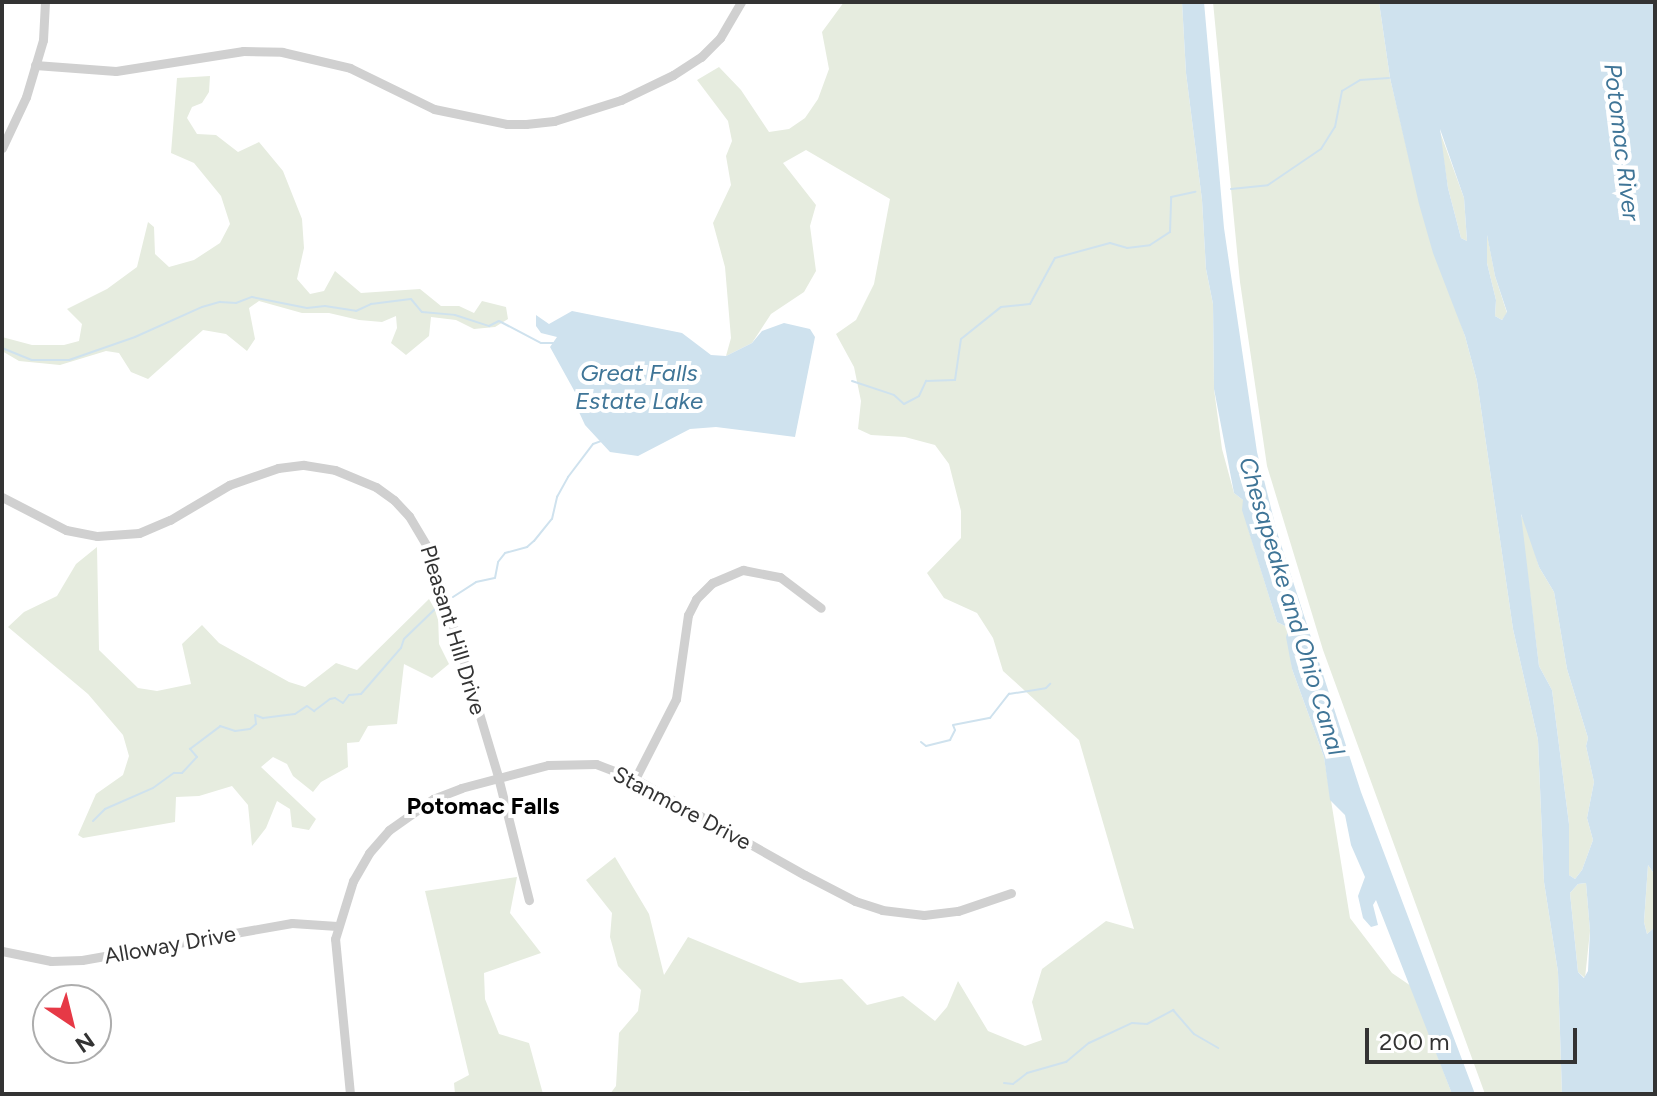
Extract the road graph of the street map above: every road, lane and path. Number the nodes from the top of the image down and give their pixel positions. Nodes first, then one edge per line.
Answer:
1 (45, 2) edge
2 (741, 2) edge
3 (35, 65) junction
4 (2, 148) edge
5 (2, 497) edge
6 (821, 608) dead end
7 (498, 777) junction
8 (635, 779) junction
9 (1011, 893) dead end
10 (529, 900) dead end
11 (337, 926) junction
12 (2, 951) edge
13 (350, 1094) edge

1 - 3 street
2 - 3 street
3 - 4 street
5 - 7 street, Pleasant Hill Drive
6 - 8 street
7 - 8 street, Stanmore Drive
7 - 10 street, Pleasant Hill Drive
7 - 11 street, Stanmore Drive
8 - 9 street, Stanmore Drive
11 - 12 street, Alloway Drive
11 - 13 street, Stanmore Drive

